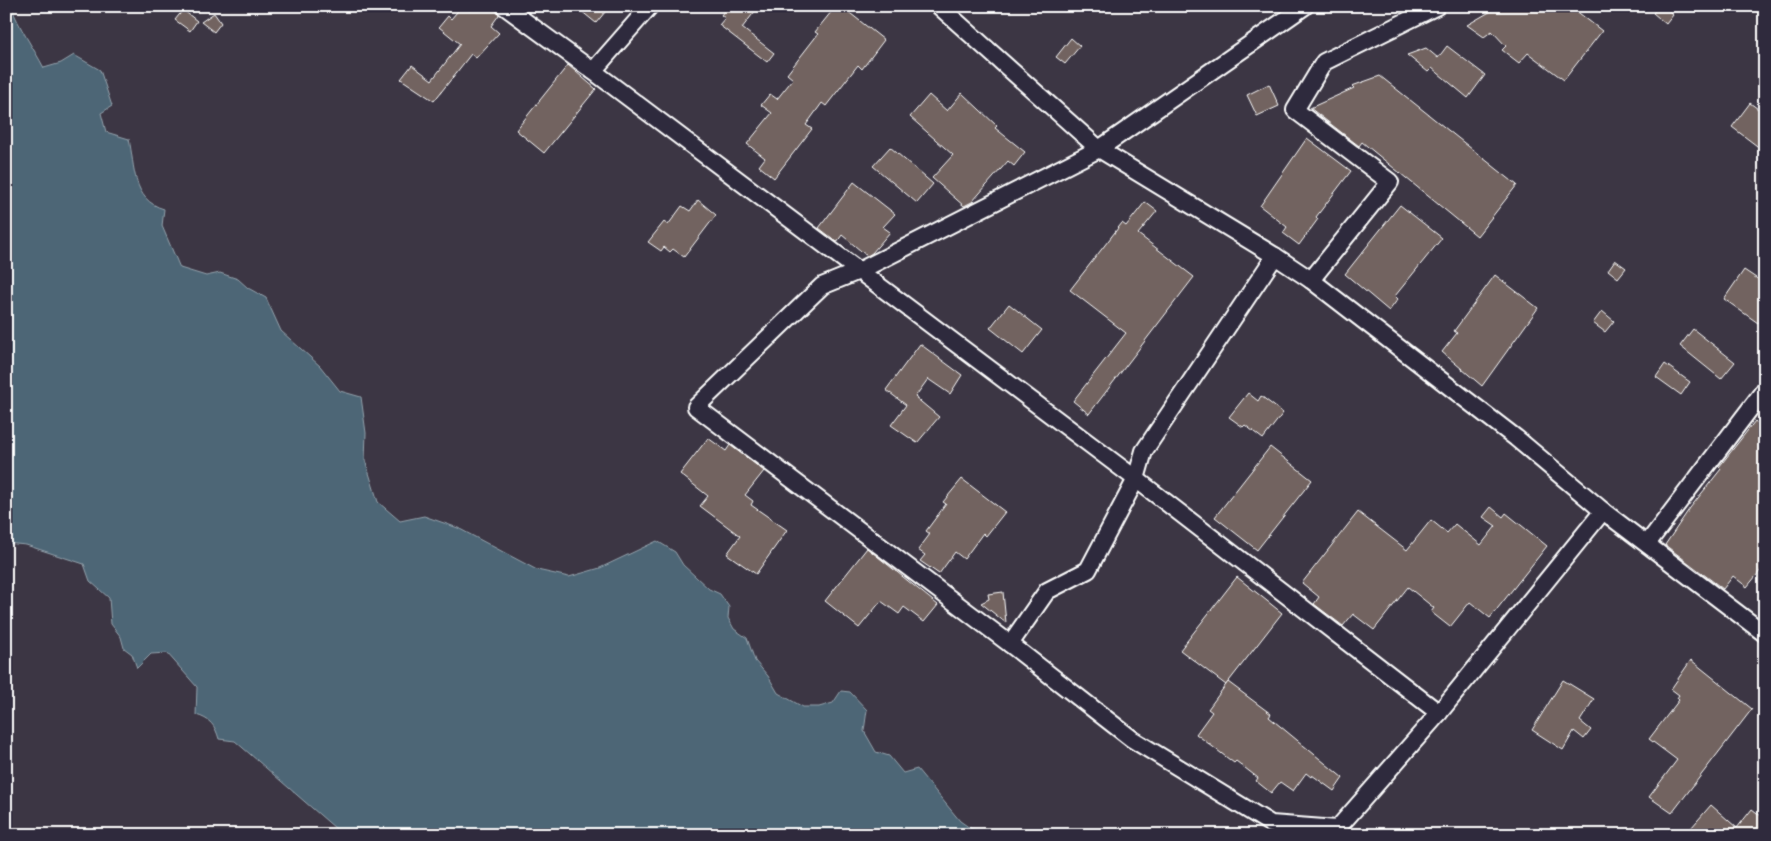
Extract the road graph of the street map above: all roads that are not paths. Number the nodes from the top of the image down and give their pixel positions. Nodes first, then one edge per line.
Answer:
1 (504, 6) edge
2 (650, 6) edge
3 (939, 6) edge
4 (1305, 6) edge
5 (1437, 6) edge
6 (594, 71) junction
7 (1099, 149) junction
8 (1275, 256) junction
9 (858, 271) junction
10 (1311, 280) junction
11 (1763, 394) edge
12 (1136, 480) junction
13 (1604, 510) junction
14 (1648, 544) junction
15 (1765, 634) edge
16 (1010, 644) junction
17 (1439, 713) junction

1 - 6 street
2 - 6 street
3 - 7 street
4 - 7 street
5 - 10 street
6 - 9 street
7 - 8 street
7 - 9 street
8 - 10 street
8 - 12 street
9 - 12 street
9 - 16 street
10 - 13 street
11 - 14 street
12 - 16 street
12 - 17 street
13 - 14 street
13 - 17 street
14 - 15 street
16 - 17 street

